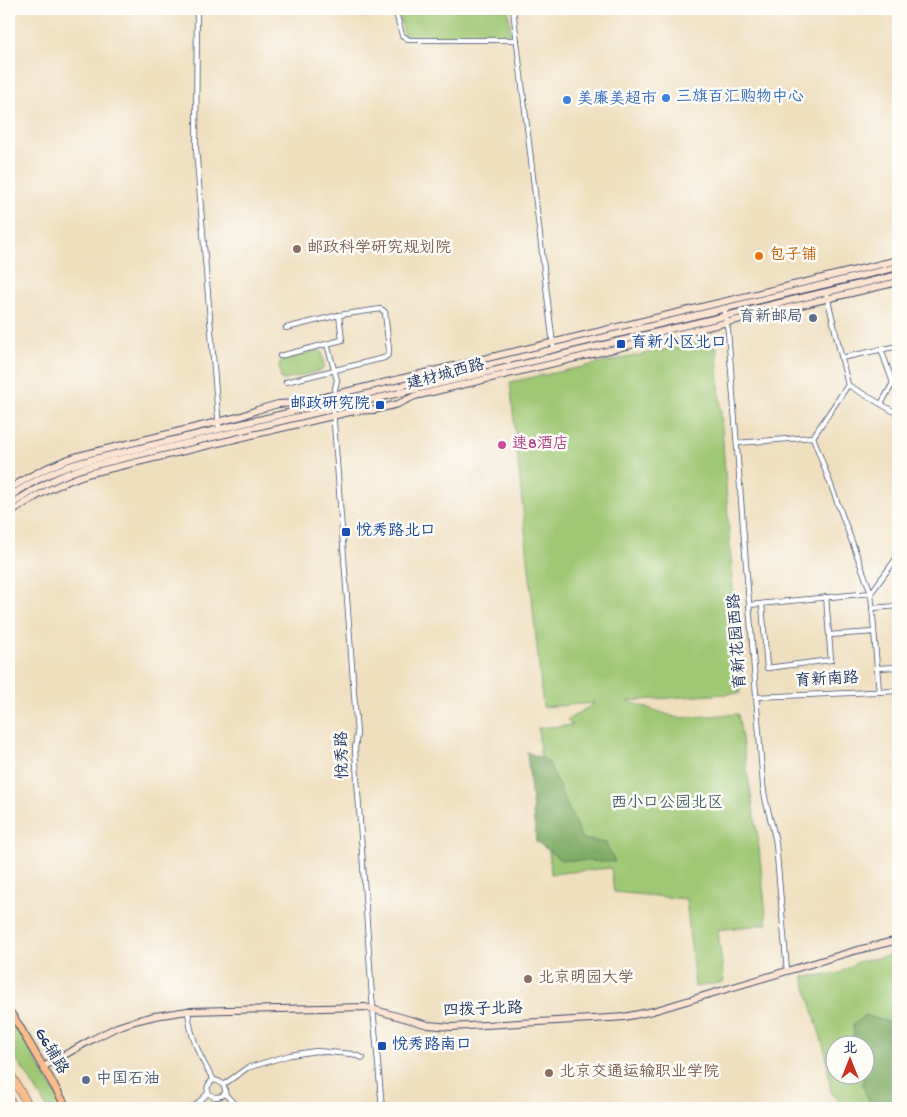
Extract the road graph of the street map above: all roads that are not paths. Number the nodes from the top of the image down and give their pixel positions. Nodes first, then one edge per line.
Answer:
1 (197, 9) edge
2 (395, 9) edge
3 (513, 9) edge
4 (517, 40) junction
5 (898, 260) edge
6 (898, 267) edge
7 (898, 275) edge
8 (898, 282) edge
9 (827, 296) junction
10 (724, 308) junction
11 (339, 315) junction
12 (726, 319) junction
13 (286, 328) dead end
14 (327, 344) junction
15 (898, 346) edge
16 (553, 349) junction
17 (881, 350) junction
18 (280, 356) dead end
19 (841, 358) junction
20 (334, 370) junction
21 (475, 375) junction
22 (506, 375) junction
23 (898, 381) edge
24 (286, 382) dead end
25 (892, 383) junction
26 (848, 385) junction
27 (334, 394) junction
28 (881, 404) junction
29 (333, 409) junction
30 (898, 414) edge
31 (219, 425) junction
32 (813, 437) junction
33 (737, 443) junction
34 (9, 489) edge
35 (9, 497) edge
36 (9, 506) edge
37 (9, 514) edge
38 (898, 556) edge
39 (871, 593) junction
40 (826, 597) junction
41 (749, 604) junction
42 (762, 604) junction
43 (898, 606) edge
44 (872, 608) junction
45 (874, 632) junction
46 (829, 635) junction
47 (898, 666) edge
48 (877, 668) junction
49 (898, 691) edge
50 (879, 692) junction
51 (756, 697) junction
52 (898, 940) edge
53 (788, 971) junction
54 (373, 1008) junction
55 (9, 1011) edge
56 (188, 1011) junction
57 (363, 1058) dead end
58 (43, 1067) junction
59 (9, 1072) edge
60 (214, 1080) junction
61 (223, 1085) junction
62 (208, 1093) junction
63 (224, 1094) junction
64 (9, 1099) edge
65 (14, 1108) edge
66 (30, 1108) edge
67 (67, 1108) edge
68 (190, 1108) edge
69 (238, 1108) edge
70 (382, 1108) edge

1 - 31 street
2 - 4 street
3 - 4 street
4 - 16 street
5 - 16 street, 建材城西路
6 - 10 street, 建材城西路
7 - 9 street, 建材城西路
8 - 9 street, 建材城西路
9 - 12 street, 建材城西路
9 - 19 street
10 - 12 street, 育新花园西路
10 - 16 street, 建材城西路
11 - 13 street
11 - 14 street
11 - 20 street
12 - 16 street, 建材城西路
12 - 22 street, 建材城西路
12 - 33 street, 育新花园西路
14 - 18 street
14 - 20 street, 悦秀路
15 - 17 street
16 - 21 street, 建材城西路
16 - 27 street, 建材城西路
16 - 29 street, 建材城西路
17 - 19 street
17 - 25 street
19 - 26 street
20 - 24 street
20 - 27 street, 悦秀路
21 - 22 street
21 - 29 street, 建材城西路
22 - 29 street, 建材城西路
23 - 25 street
25 - 28 street
26 - 28 street
26 - 32 street
27 - 29 street, 悦秀路
27 - 31 street, 建材城西路
28 - 30 street
29 - 31 street, 建材城西路
29 - 36 street, 建材城西路
29 - 37 street, 建材城西路
29 - 54 street, 悦秀路
31 - 34 street, 建材城西路
31 - 35 street, 建材城西路
32 - 33 street
32 - 39 street
33 - 41 street, 育新花园西路
38 - 39 street
39 - 40 street
39 - 44 street
40 - 42 street
40 - 46 street
41 - 42 street
41 - 51 street, 育新花园西路
42 - 46 street
43 - 44 street
44 - 45 street
45 - 46 street
45 - 48 street
47 - 48 street
48 - 50 street
49 - 50 street, 育新南路
50 - 51 street, 育新南路
51 - 53 street, 育新花园西路
52 - 53 street, 四拨子北路
53 - 54 street, 四拨子北路
54 - 56 street, 四拨子北路
54 - 70 street, 悦秀路
55 - 58 main road, G6辅路
56 - 58 street, 四拨子北路
56 - 60 street
57 - 61 street
58 - 67 main road, G6辅路
59 - 66 highway
60 - 61 street
60 - 62 street
61 - 63 street
62 - 63 street
62 - 68 street
63 - 69 street
64 - 65 highway

